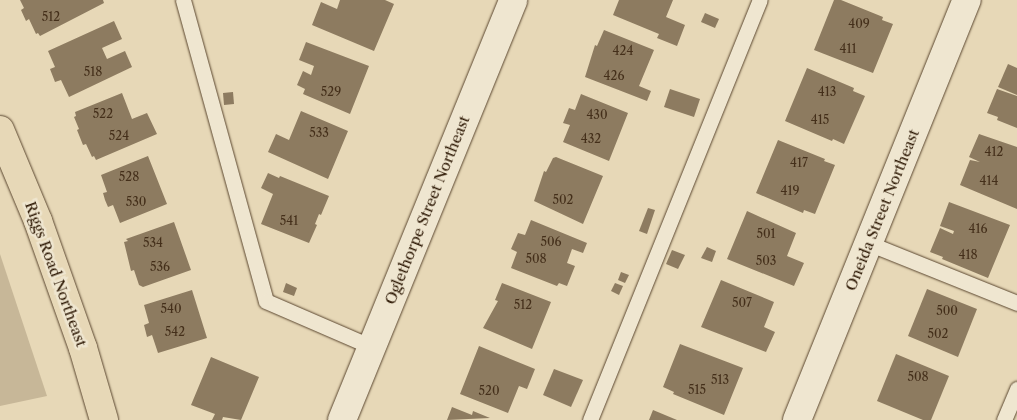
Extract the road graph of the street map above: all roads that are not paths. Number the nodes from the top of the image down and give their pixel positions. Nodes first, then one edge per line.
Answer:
1 (183, 0) edge
2 (513, 0) edge
3 (760, 0) edge
4 (967, 0) edge
5 (0, 130) edge
6 (868, 243) junction
7 (1017, 302) edge
8 (372, 347) junction
9 (1017, 389) edge
10 (104, 420) edge
11 (342, 420) edge
12 (590, 420) edge
13 (797, 420) edge
14 (1004, 420) edge

1 - 8 lane
2 - 8 street, Oglethorpe Street Northeast
3 - 12 lane
4 - 6 street, Oneida Street Northeast
5 - 10 main road, Riggs Road Northeast
6 - 7 lane
6 - 13 street, Oneida Street Northeast
8 - 11 street, Oglethorpe Street Northeast
9 - 14 lane

